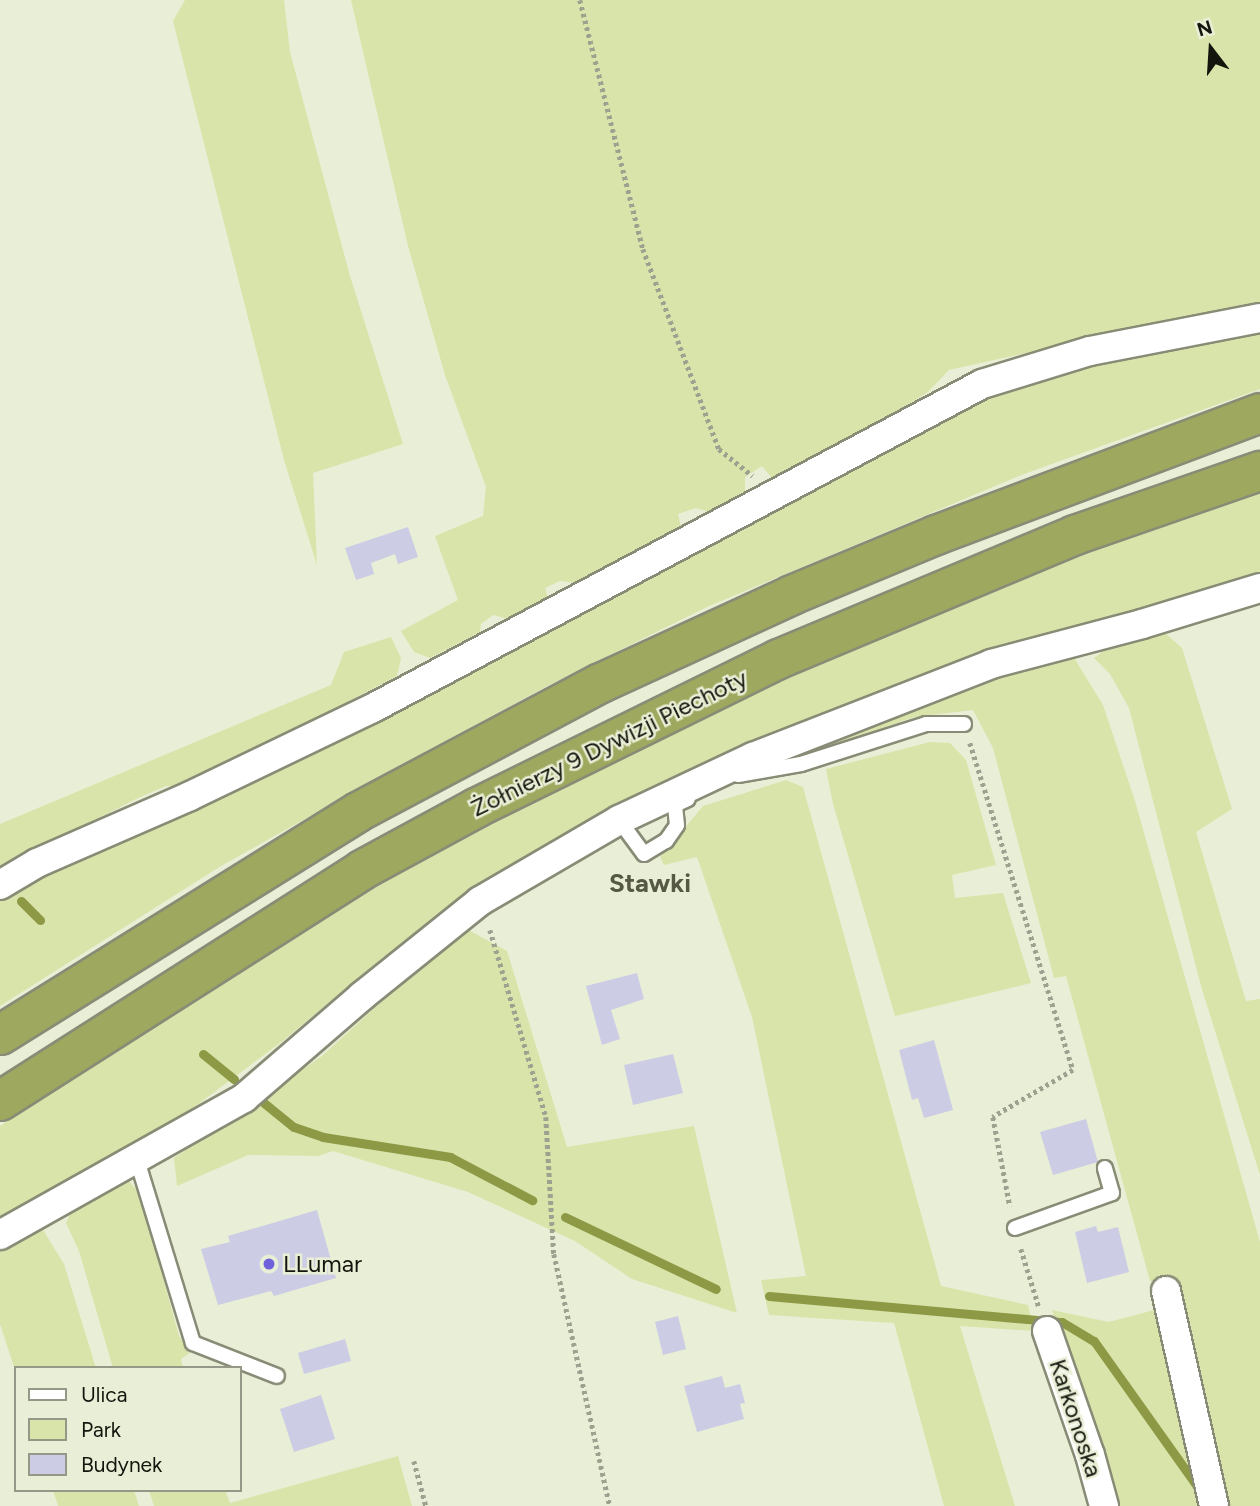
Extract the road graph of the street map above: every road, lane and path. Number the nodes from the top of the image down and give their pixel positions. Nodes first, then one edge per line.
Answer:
1 (580, 0) edge
2 (1260, 318) edge
3 (1260, 413) edge
4 (1260, 471) edge
5 (766, 497) junction
6 (1260, 588) edge
7 (964, 724) joint
8 (619, 820) junction
9 (0, 885) edge
10 (480, 901) junction
11 (0, 1035) edge
12 (0, 1101) edge
13 (137, 1160) junction
14 (1105, 1168) dead end
15 (1015, 1228) junction
16 (0, 1235) edge
17 (1032, 1291) dead end
18 (1166, 1292) dead end
19 (1047, 1331) dead end
20 (278, 1376) dead end
21 (414, 1461) dead end
22 (426, 1506) edge
23 (610, 1506) edge
24 (1104, 1506) edge
25 (1214, 1506) edge

1 - 5 path
2 - 5 street
3 - 11 highway
4 - 12 highway, Żołnierzy 9 Dywizji Piechoty
5 - 9 street
6 - 8 street
7 - 8 lane
7 - 15 path
8 - 10 street
10 - 13 street
10 - 23 path
13 - 16 street
13 - 20 lane
14 - 15 lane
15 - 17 path
18 - 25 street
19 - 24 street, Karkonoska
21 - 22 path

